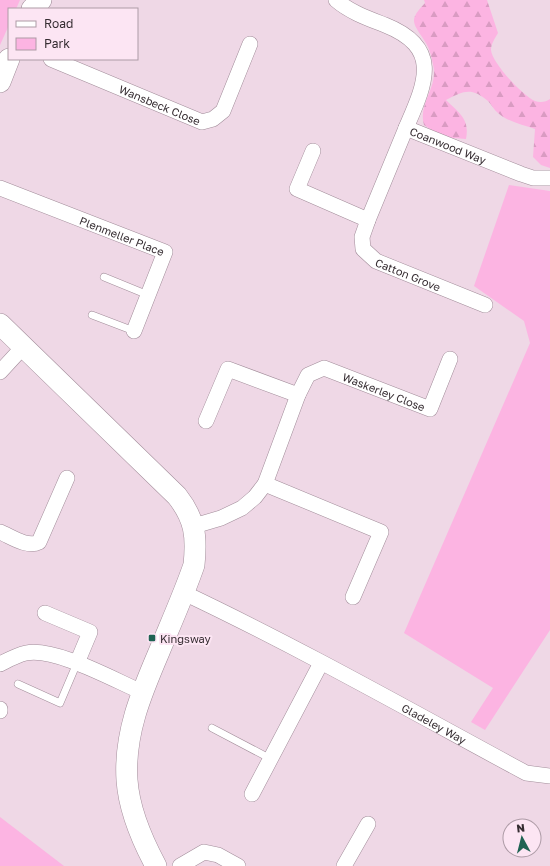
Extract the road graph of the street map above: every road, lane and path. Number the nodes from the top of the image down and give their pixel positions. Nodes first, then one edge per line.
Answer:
1 (41, 0) edge
2 (336, 0) edge
3 (33, 8) edge
4 (250, 44) dead end
5 (9, 60) edge
6 (53, 60) edge
7 (0, 82) edge
8 (406, 128) junction
9 (313, 151) dead end
10 (550, 178) edge
11 (0, 188) edge
12 (368, 220) junction
13 (104, 277) dead end
14 (148, 295) junction
15 (485, 304) dead end
16 (92, 315) dead end
17 (0, 324) edge
18 (134, 331) joint
19 (23, 347) junction
20 (450, 359) dead end
21 (0, 372) edge
22 (298, 394) junction
23 (206, 421) dead end
24 (68, 478) dead end
25 (265, 484) junction
26 (194, 526) junction
27 (0, 532) edge
28 (184, 593) junction
29 (353, 598) dead end
30 (45, 612) dead end
31 (77, 663) junction
32 (321, 663) junction
33 (0, 664) edge
34 (18, 684) dead end
35 (142, 692) junction
36 (212, 728) dead end
37 (271, 759) junction
38 (550, 776) edge
39 (252, 794) dead end
40 (368, 824) dead end
41 (156, 866) edge
42 (180, 866) edge
43 (238, 866) edge
44 (344, 866) edge

1 - 3 street
2 - 8 street, Coanwood Way
4 - 6 street, Wansbeck Close
5 - 7 street
8 - 10 street, Coanwood Way
8 - 12 street, Catton Grove
9 - 12 street
11 - 14 street, Plenmeller Place
12 - 15 street, Catton Grove
13 - 14 lane
14 - 18 street, Plenmeller Place
16 - 18 lane
17 - 19 street
19 - 21 street
19 - 26 street
20 - 22 street, Waskerley Close
22 - 23 street
22 - 25 street, Waskerley Close
24 - 27 street
25 - 26 street, Waskerley Close
25 - 29 street
26 - 28 street
28 - 32 street, Gladeley Way
28 - 35 street
30 - 31 street
31 - 33 street
31 - 34 lane
31 - 35 street
32 - 37 street
32 - 38 street, Gladeley Way
35 - 41 street
36 - 37 lane
37 - 39 street
40 - 44 street
42 - 43 street

